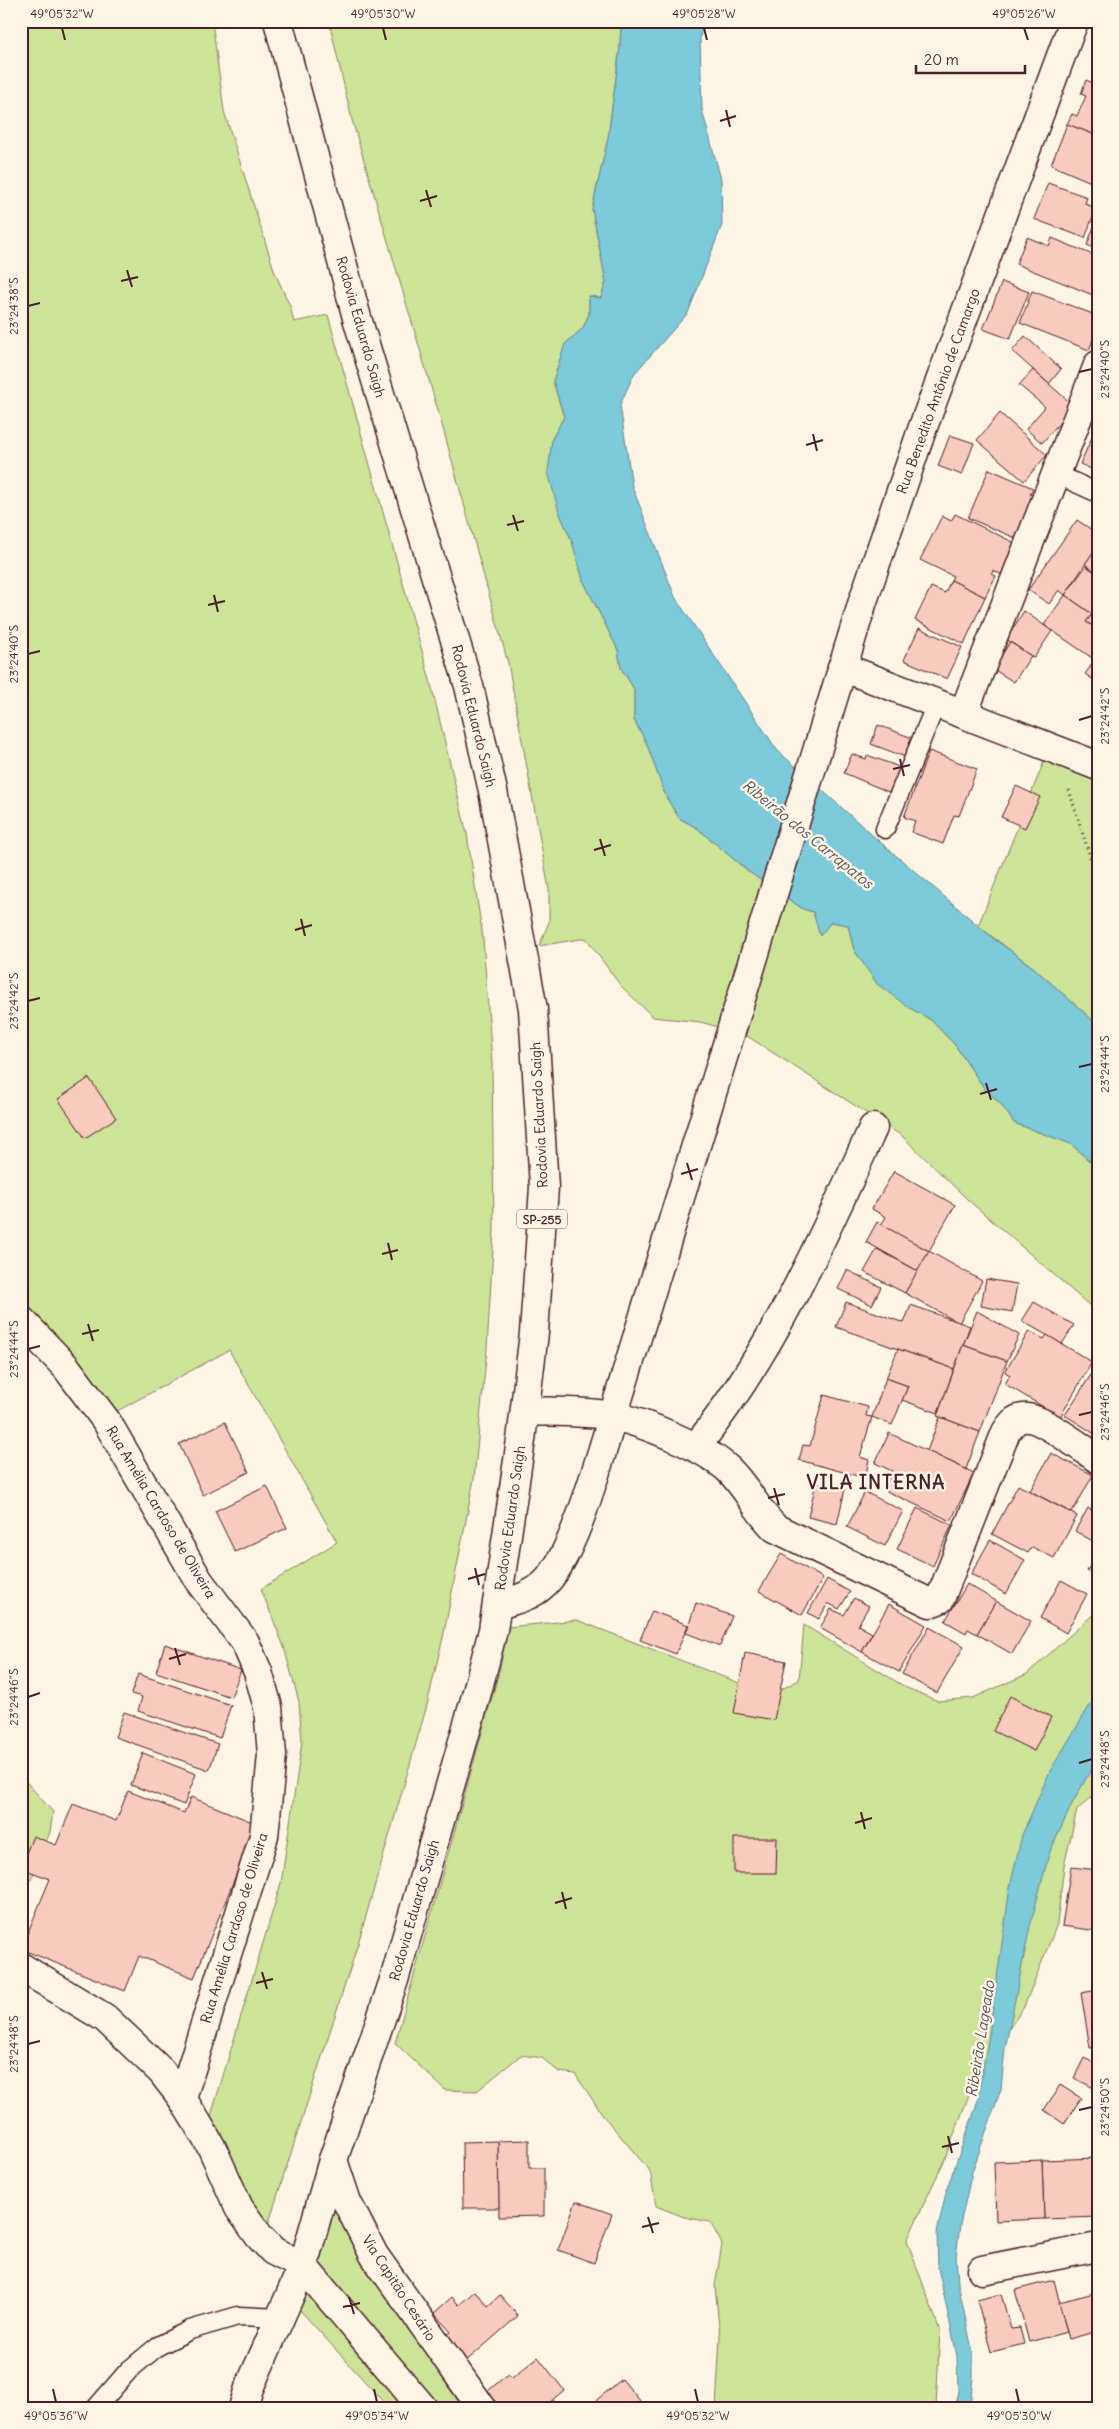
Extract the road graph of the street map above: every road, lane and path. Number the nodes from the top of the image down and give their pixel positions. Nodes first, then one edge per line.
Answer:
1 (278, 21) edge
2 (1074, 21) edge
3 (1098, 365) edge
4 (1056, 474) junction
5 (1098, 493) edge
6 (842, 667) junction
7 (936, 704) junction
8 (964, 712) junction
9 (1056, 749) junction
10 (1098, 766) edge
11 (885, 829) dead end
12 (1098, 861) edge
13 (873, 1128) dead end
14 (21, 1320) edge
15 (525, 1411) junction
16 (613, 1416) junction
17 (696, 1447) junction
18 (1098, 1459) edge
19 (498, 1605) junction
20 (21, 1967) edge
21 (182, 2098) junction
22 (333, 2160) junction
23 (1098, 2246) edge
24 (303, 2266) junction
25 (982, 2270) dead end
26 (282, 2318) junction
27 (96, 2408) edge
28 (243, 2408) edge
29 (423, 2408) edge
30 (482, 2408) edge

1 - 15 main road, Rodovia Eduardo Saigh / SP-255
2 - 6 main road, Rua Benedito Antônio de Camargo
3 - 4 main road
4 - 5 lane
4 - 8 main road
6 - 7 main road
6 - 16 main road, Rua Benedito Antônio de Camargo
7 - 8 main road
7 - 11 lane
8 - 9 main road
9 - 10 main road
9 - 12 path
13 - 17 main road
14 - 21 main road, Rua Amélia Cardoso de Oliveira
15 - 16 main road
15 - 19 main road, Rodovia Eduardo Saigh / SP-255
16 - 17 main road
16 - 19 main road, Rua Benedito Antônio de Camargo
17 - 18 main road
19 - 22 main road, Rodovia Eduardo Saigh / SP-255
20 - 21 main road
21 - 24 main road
22 - 24 main road, Rodovia Eduardo Saigh / SP-255
22 - 30 main road, Via Capitão Cesário
23 - 25 main road
24 - 26 main road, Rodovia Eduardo Saigh / SP-255
24 - 29 main road
26 - 27 lane
26 - 28 main road, Rodovia Eduardo Saigh / SP-255

